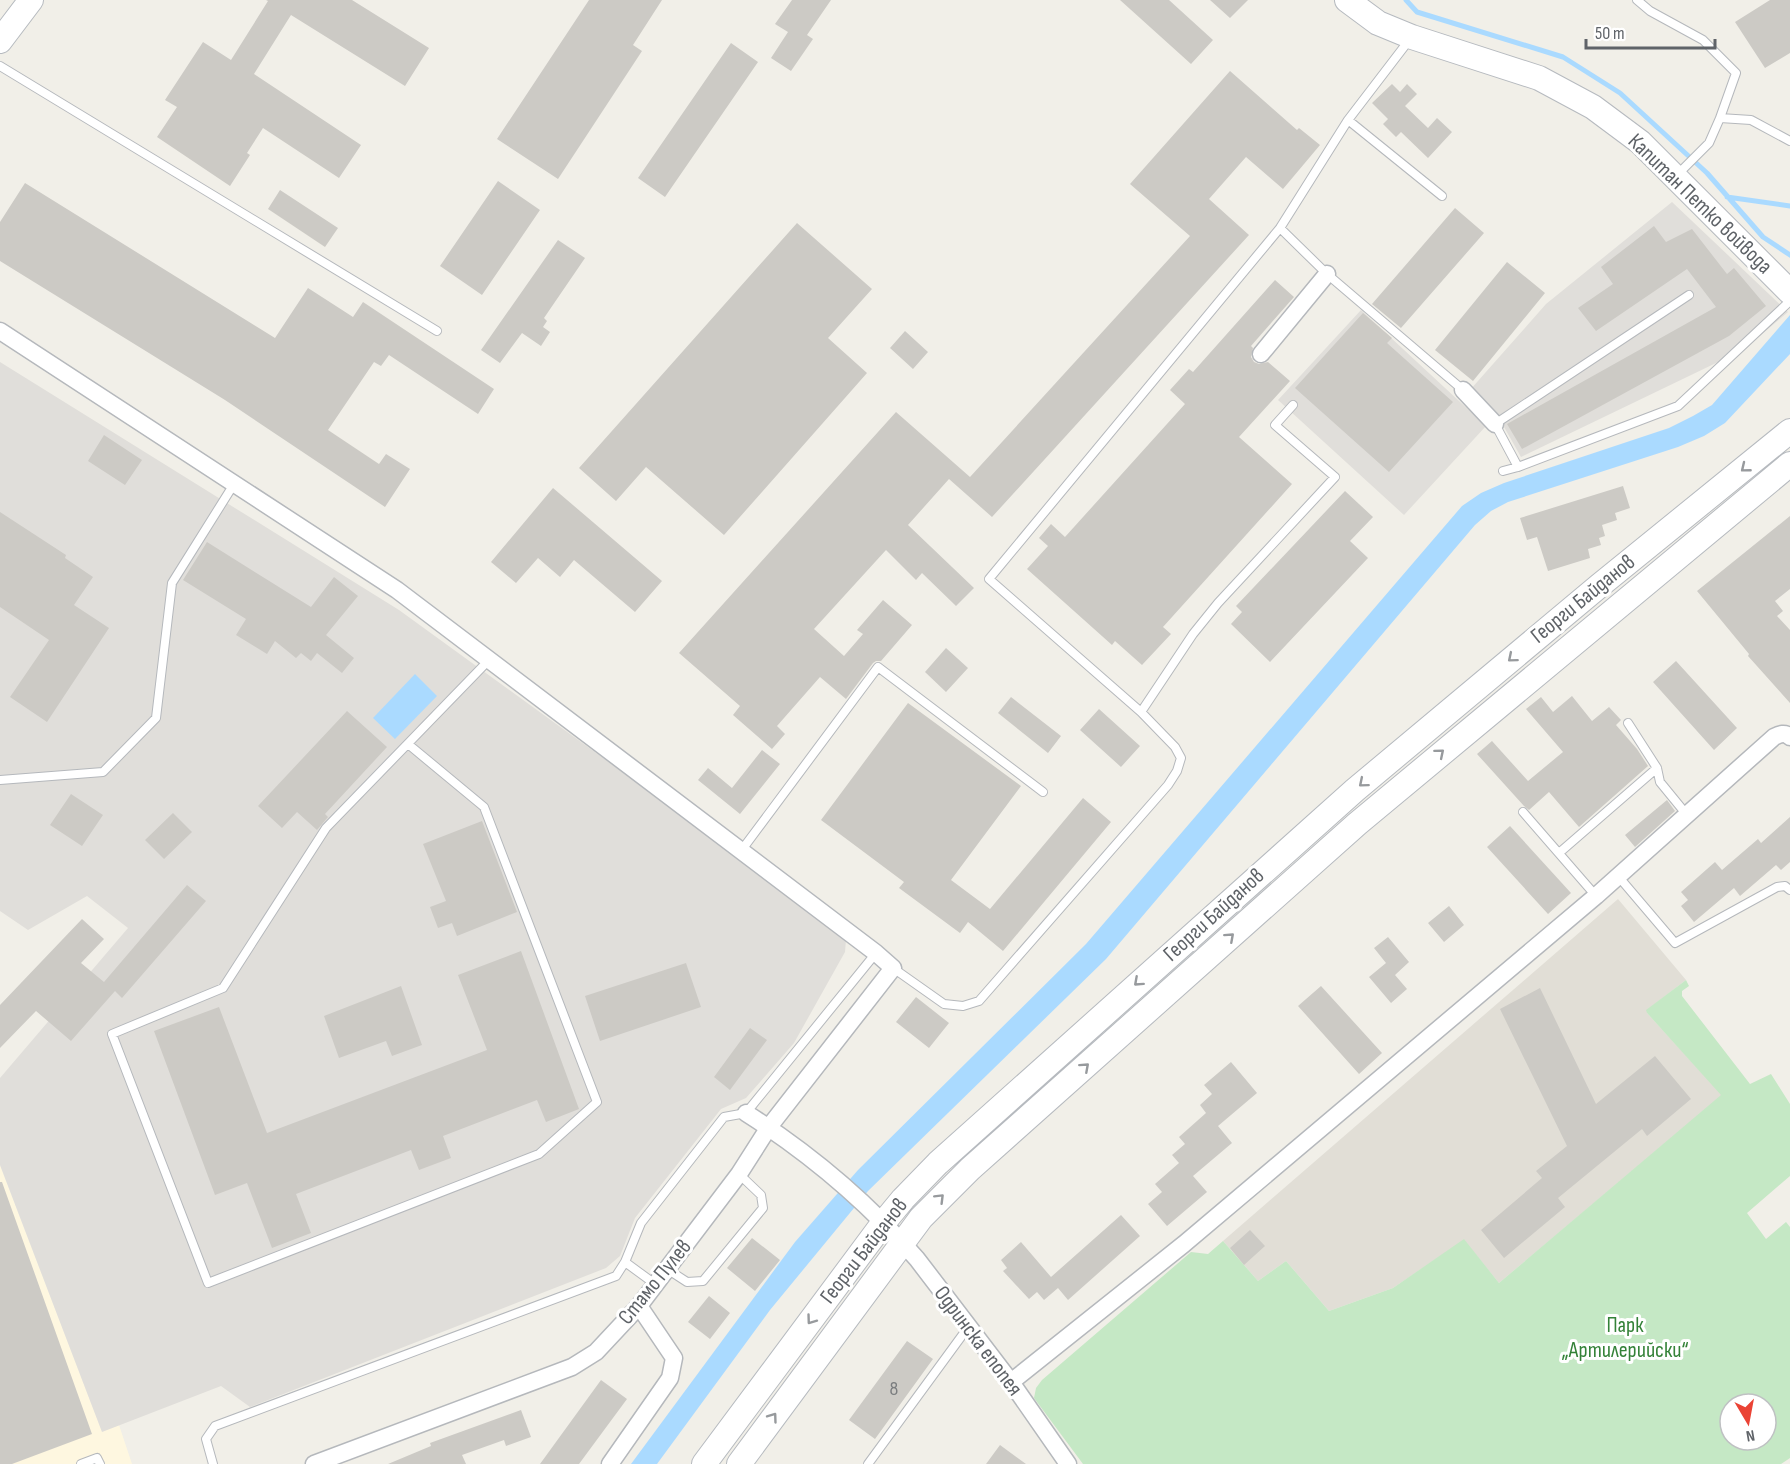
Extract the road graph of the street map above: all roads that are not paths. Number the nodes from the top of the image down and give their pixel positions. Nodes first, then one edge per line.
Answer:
1 (31, 0) edge
2 (1637, 0) edge
3 (1353, 2) edge
4 (1412, 37) junction
5 (0, 41) edge
6 (0, 66) edge
7 (1720, 118) junction
8 (1348, 120) junction
9 (1790, 141) edge
10 (1683, 169) junction
11 (1442, 196) dead end
12 (1280, 228) junction
13 (1327, 274) junction
14 (1790, 292) edge
15 (1689, 295) dead end
16 (1790, 301) edge
17 (0, 331) edge
18 (437, 331) dead end
19 (1261, 354) dead end
20 (1463, 390) joint
21 (1293, 405) dead end
22 (1495, 424) junction
23 (1790, 431) edge
24 (1790, 464) edge
25 (1518, 467) junction
26 (1503, 471) dead end
27 (234, 484) junction
28 (489, 660) junction
29 (1141, 712) junction
30 (1628, 723) dead end
31 (1790, 737) edge
32 (408, 744) junction
33 (1657, 768) junction
34 (0, 780) edge
35 (1043, 792) dead end
36 (1523, 812) dead end
37 (1687, 815) junction
38 (741, 851) junction
39 (1559, 853) junction
40 (1618, 876) junction
41 (1790, 890) edge
42 (1596, 896) junction
43 (876, 953) junction
44 (893, 968) junction
45 (746, 1113) junction
46 (768, 1127) junction
47 (739, 1174) junction
48 (884, 1222) junction
49 (902, 1242) junction
50 (625, 1262) junction
51 (667, 1269) junction
52 (655, 1284) junction
53 (639, 1306) junction
54 (969, 1326) junction
55 (1011, 1382) junction
56 (81, 1464) edge
57 (100, 1464) edge
58 (213, 1464) edge
59 (314, 1464) edge
60 (610, 1464) edge
61 (704, 1464) edge
62 (739, 1464) edge
63 (868, 1464) edge
64 (1068, 1464) edge

1 - 5 main road
2 - 7 lane
3 - 4 main road, Капитан Петко войвода
4 - 8 lane
4 - 10 main road, Капитан Петко войвода
6 - 18 lane
7 - 9 lane
7 - 10 lane
8 - 11 lane
8 - 12 lane
10 - 14 main road, Капитан Петко войвода
12 - 13 lane
12 - 29 lane
13 - 19 street
13 - 20 lane
15 - 22 lane
16 - 25 lane
17 - 27 street
20 - 22 street
21 - 29 lane
22 - 25 lane
23 -> 48 main road, Георги Байданов
49 -> 24 main road, Георги Байданов
25 - 26 lane
27 - 28 street
27 - 34 lane
28 - 32 lane
28 - 38 street
29 - 44 lane
30 - 33 lane
31 - 37 street
32 - 32 lane
33 - 37 lane
33 - 39 lane
35 - 38 lane
36 - 39 lane
37 - 40 street
38 - 43 street
39 - 42 lane
40 - 41 lane
40 - 42 street
42 - 55 street
43 - 44 street
43 - 45 lane
44 - 46 street, Стамо Пулев
45 - 46 street, Одринска епопея
45 - 50 lane
46 - 47 street, Стамо Пулев
46 - 48 street, Одринска епопея
47 - 51 street, Стамо Пулев
47 - 51 lane
48 - 49 street, Одринска епопея
48 -> 61 main road, Георги Байданов
49 - 54 street, Одринска епопея
62 -> 49 main road, Георги Байданов
50 - 52 lane
50 - 58 lane
51 - 52 street, Стамо Пулев
52 - 53 street, Стамо Пулев
53 - 59 street, Стамо Пулев
53 - 60 street
54 - 55 street, Одринска епопея
54 - 63 lane
55 - 64 street, Одринска епопея
56 - 57 lane

